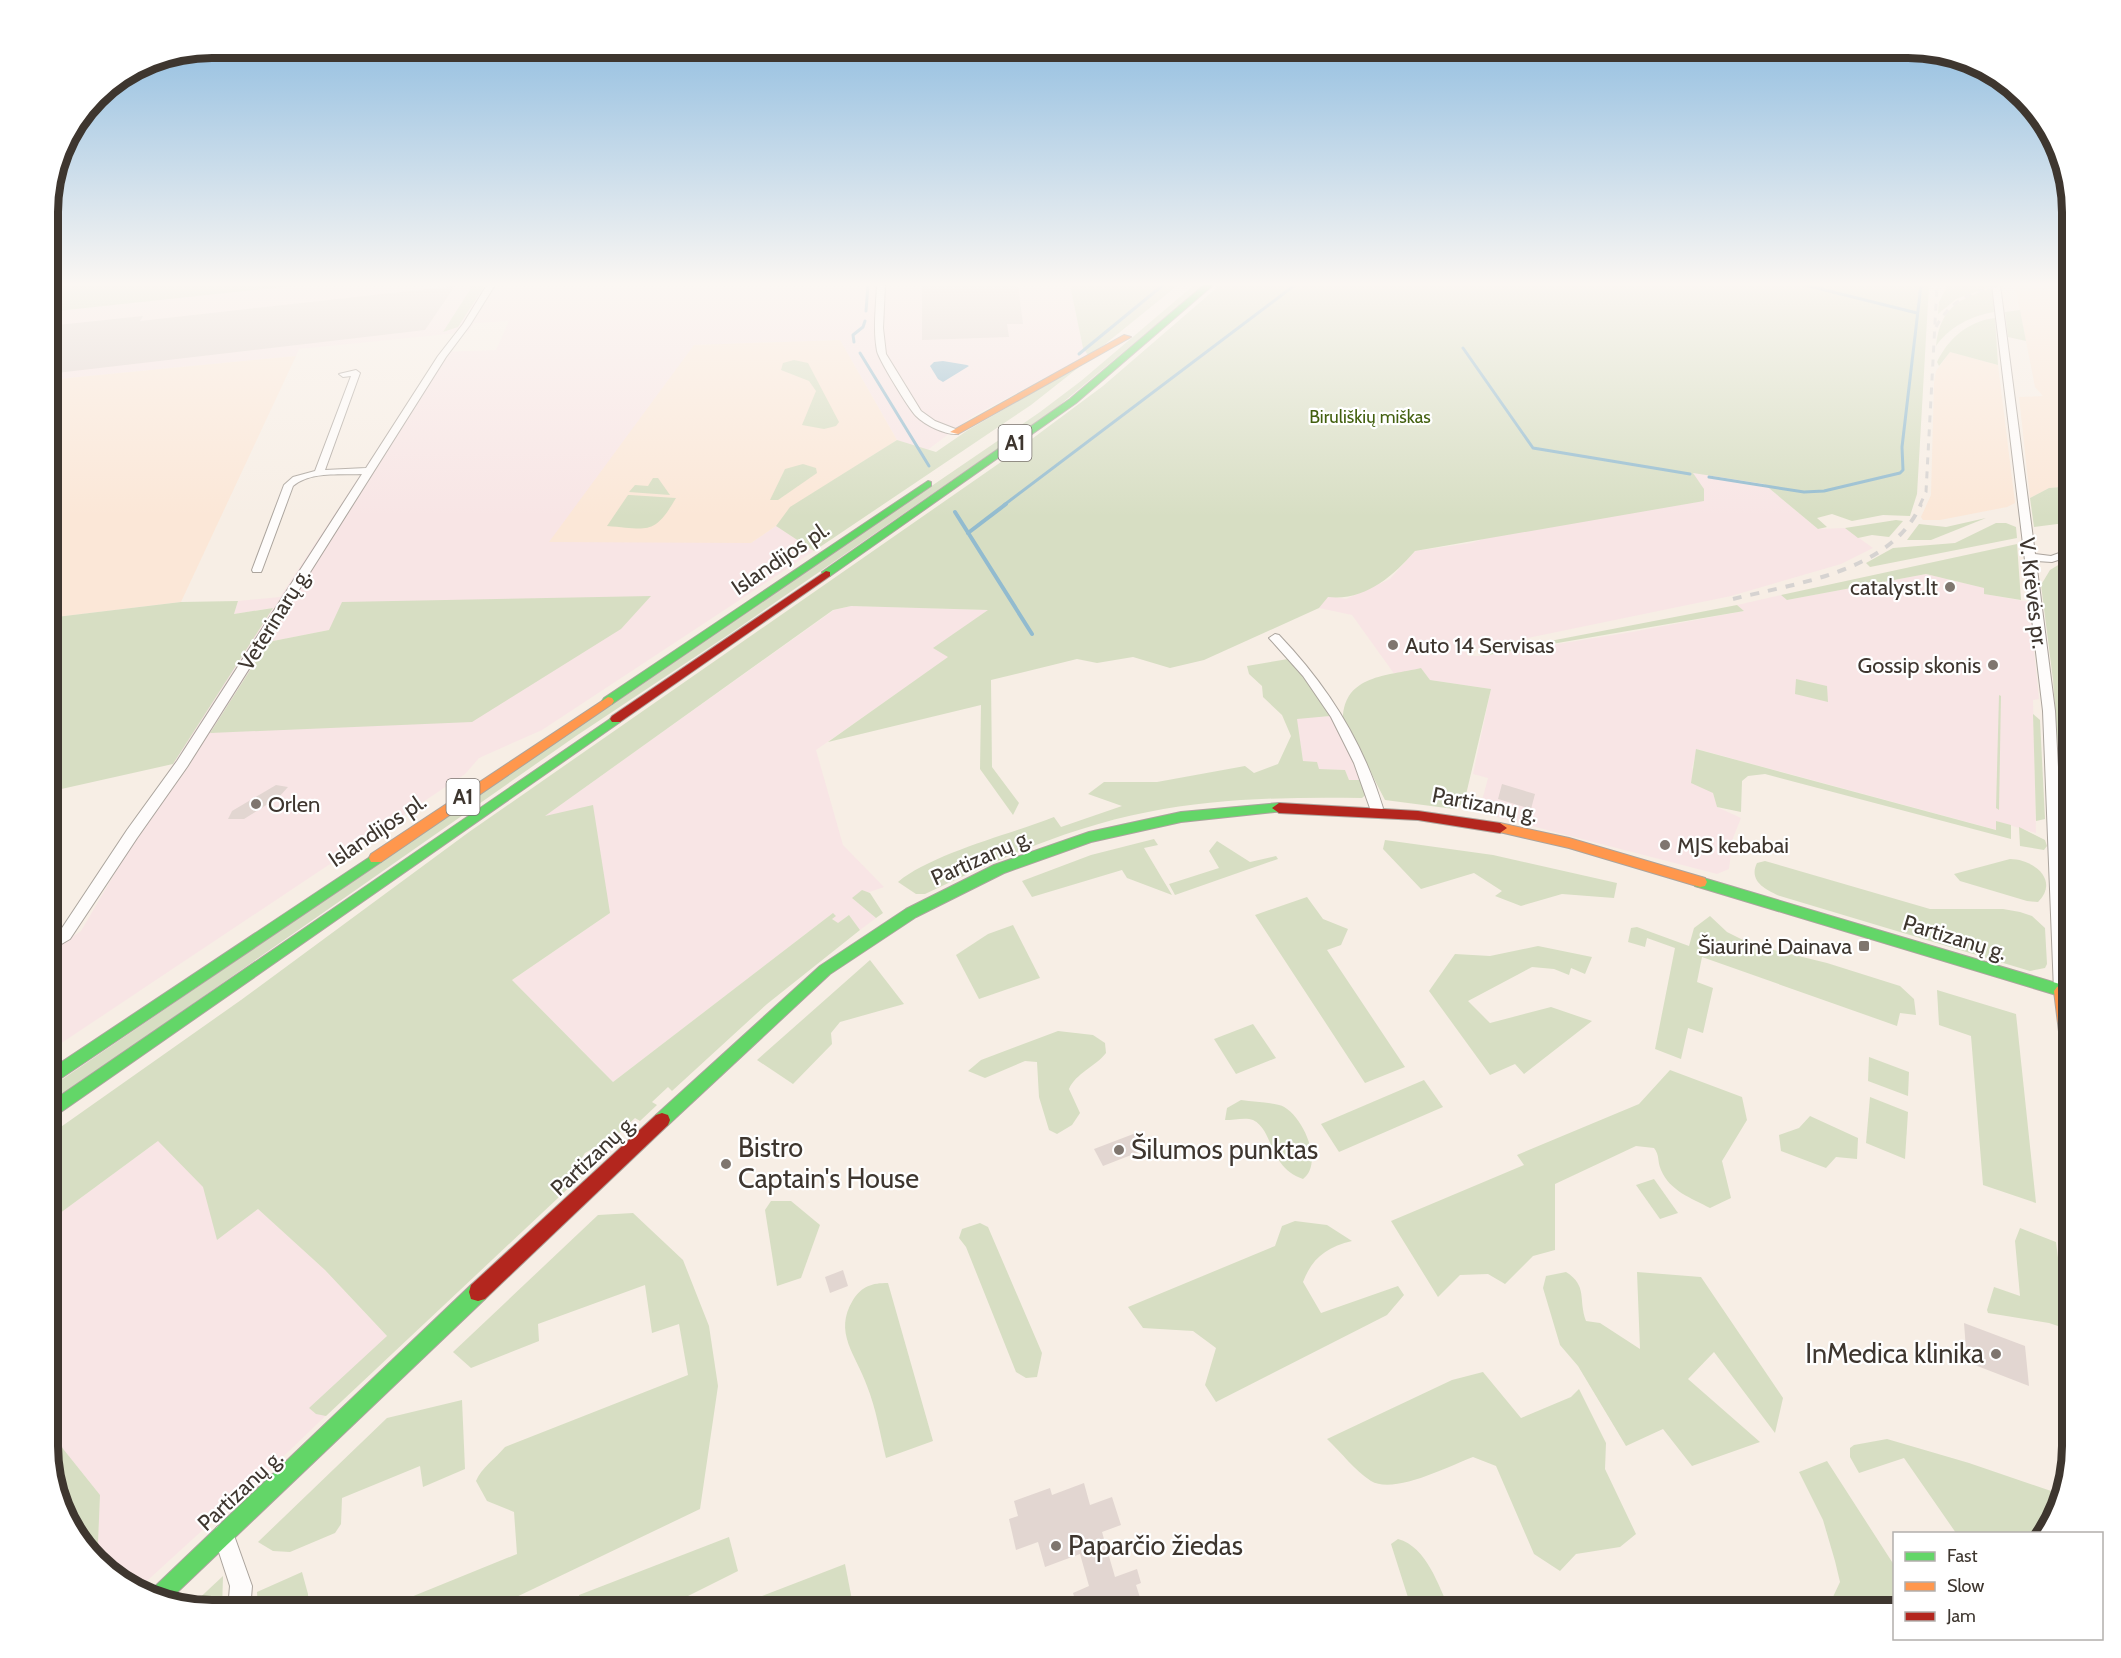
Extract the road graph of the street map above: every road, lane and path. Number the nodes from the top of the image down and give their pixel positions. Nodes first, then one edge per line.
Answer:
1 (438, 362) edge
2 (887, 362) edge
3 (1081, 362) edge
4 (1096, 362) edge
5 (1118, 362) edge
6 (2006, 362) edge
7 (343, 374) dead end
8 (1064, 388) dead end
9 (955, 432) joint
10 (368, 471) junction
11 (320, 473) junction
12 (941, 474) dead end
13 (2062, 555) edge
14 (2030, 557) junction
15 (804, 568) junction
16 (257, 570) dead end
17 (1275, 638) dead end
18 (646, 658) dead end
19 (1376, 808) junction
20 (2062, 903) edge
21 (59, 939) edge
22 (2062, 990) edge
23 (59, 1073) edge
24 (59, 1106) edge
25 (224, 1534) junction
26 (163, 1591) edge
27 (240, 1600) edge

1 - 10 street, Veterinarų g.
2 - 9 street
3 - 9 main road
4 - 8 main road
5 - 24 main road, Islandijos pl. / A1
6 - 14 street, V. Krėvės pr.
7 - 11 street
10 - 11 street
10 - 21 street, Veterinarų g.
11 - 16 street
12 - 15 main road, Islandijos pl. / A1
13 - 14 street
14 - 20 street, V. Krėvės pr.
15 - 18 main road
15 - 23 main road, Islandijos pl. / A1
17 - 19 street
19 - 22 main road, Partizanų g.
19 - 25 main road, Partizanų g.
25 - 26 main road, Partizanų g.
25 - 27 street

